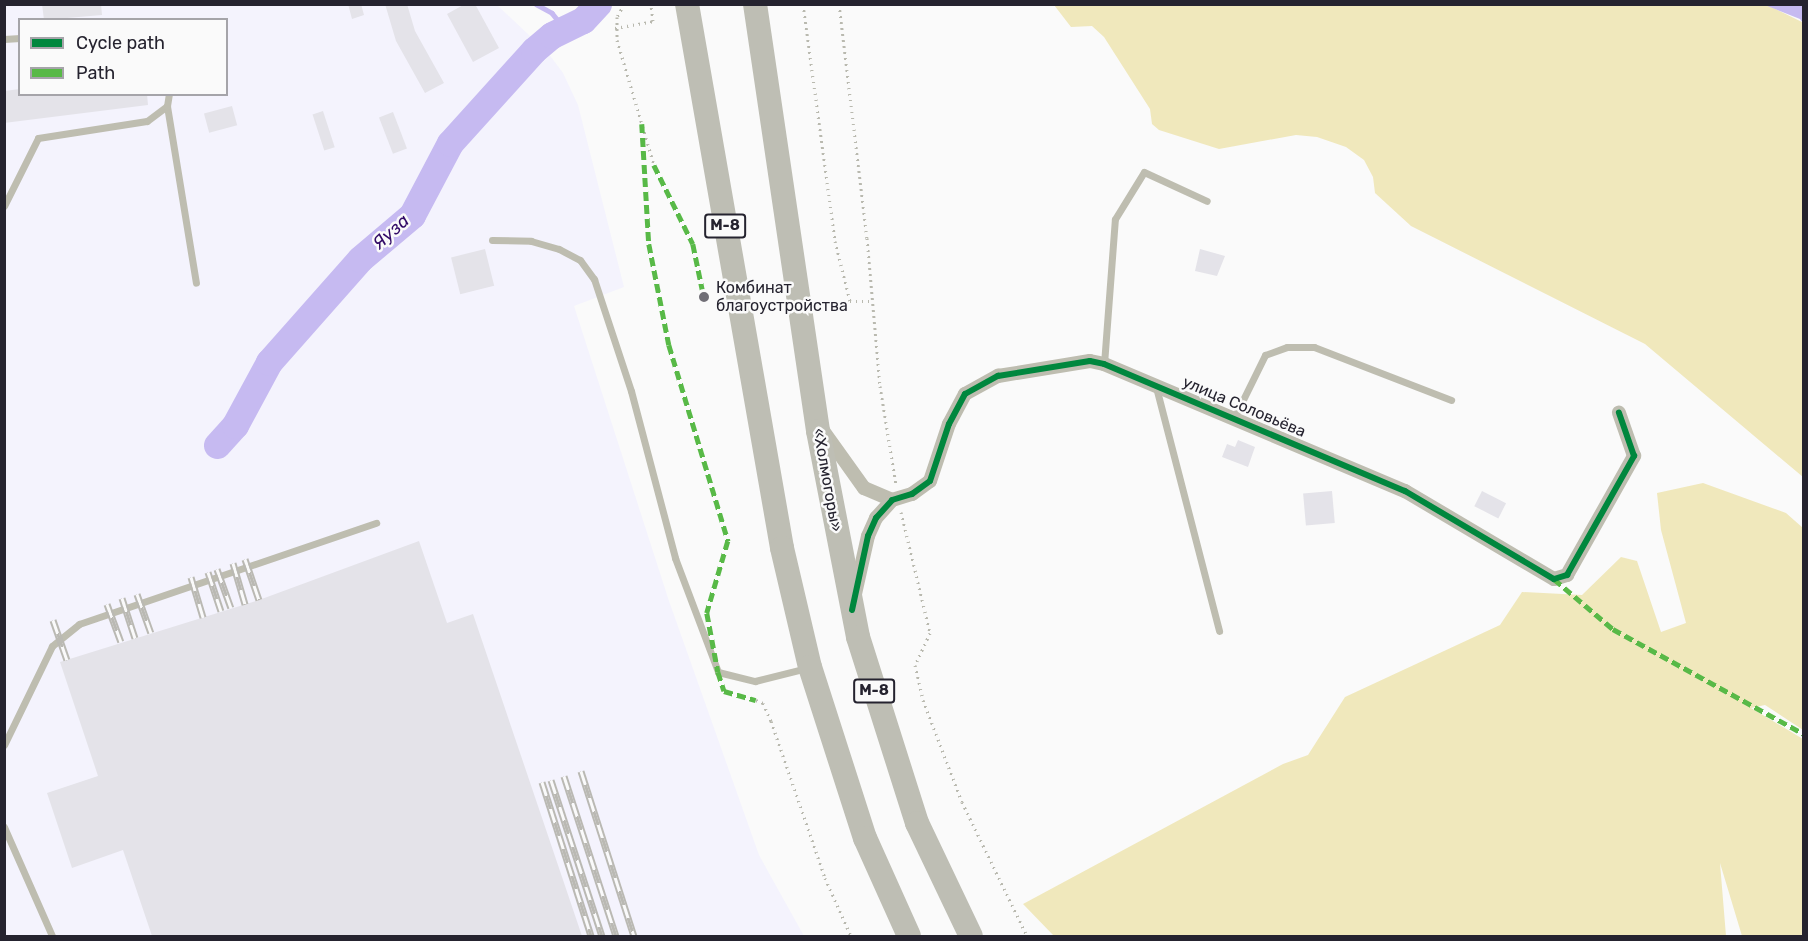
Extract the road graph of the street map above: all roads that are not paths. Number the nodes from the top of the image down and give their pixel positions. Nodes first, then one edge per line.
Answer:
1 (687, 4) edge
2 (755, 4) edge
3 (169, 96) edge
4 (167, 106) junction
5 (1207, 201) dead end
6 (4, 206) edge
7 (492, 240) dead end
8 (196, 283) dead end
9 (1104, 364) junction
10 (1156, 385) junction
11 (1451, 400) dead end
12 (1619, 413) dead end
13 (1235, 416) junction
14 (817, 421) junction
15 (895, 500) junction
16 (376, 523) dead end
17 (852, 610) junction
18 (1219, 631) dead end
19 (810, 667) junction
20 (4, 745) edge
21 (4, 827) edge
22 (52, 936) edge
23 (909, 936) edge
24 (971, 936) edge

1 - 19 highway, М-8
2 - 14 highway, «Холмогоры» / М-8
3 - 4 lane
4 - 6 lane
4 - 8 lane
5 - 9 lane
7 - 19 lane
9 - 10 street, улица Соловьёва
9 - 15 street, улица Соловьёва
10 - 13 street, улица Соловьёва
10 - 18 lane
11 - 13 lane
12 - 13 street, улица Соловьёва
14 - 15 street
14 - 17 highway, «Холмогоры» / М-8
15 - 17 street, улица Соловьёва
16 - 20 lane
17 - 24 highway, «Холмогоры» / М-8
19 - 23 highway, М-8
21 - 22 lane

